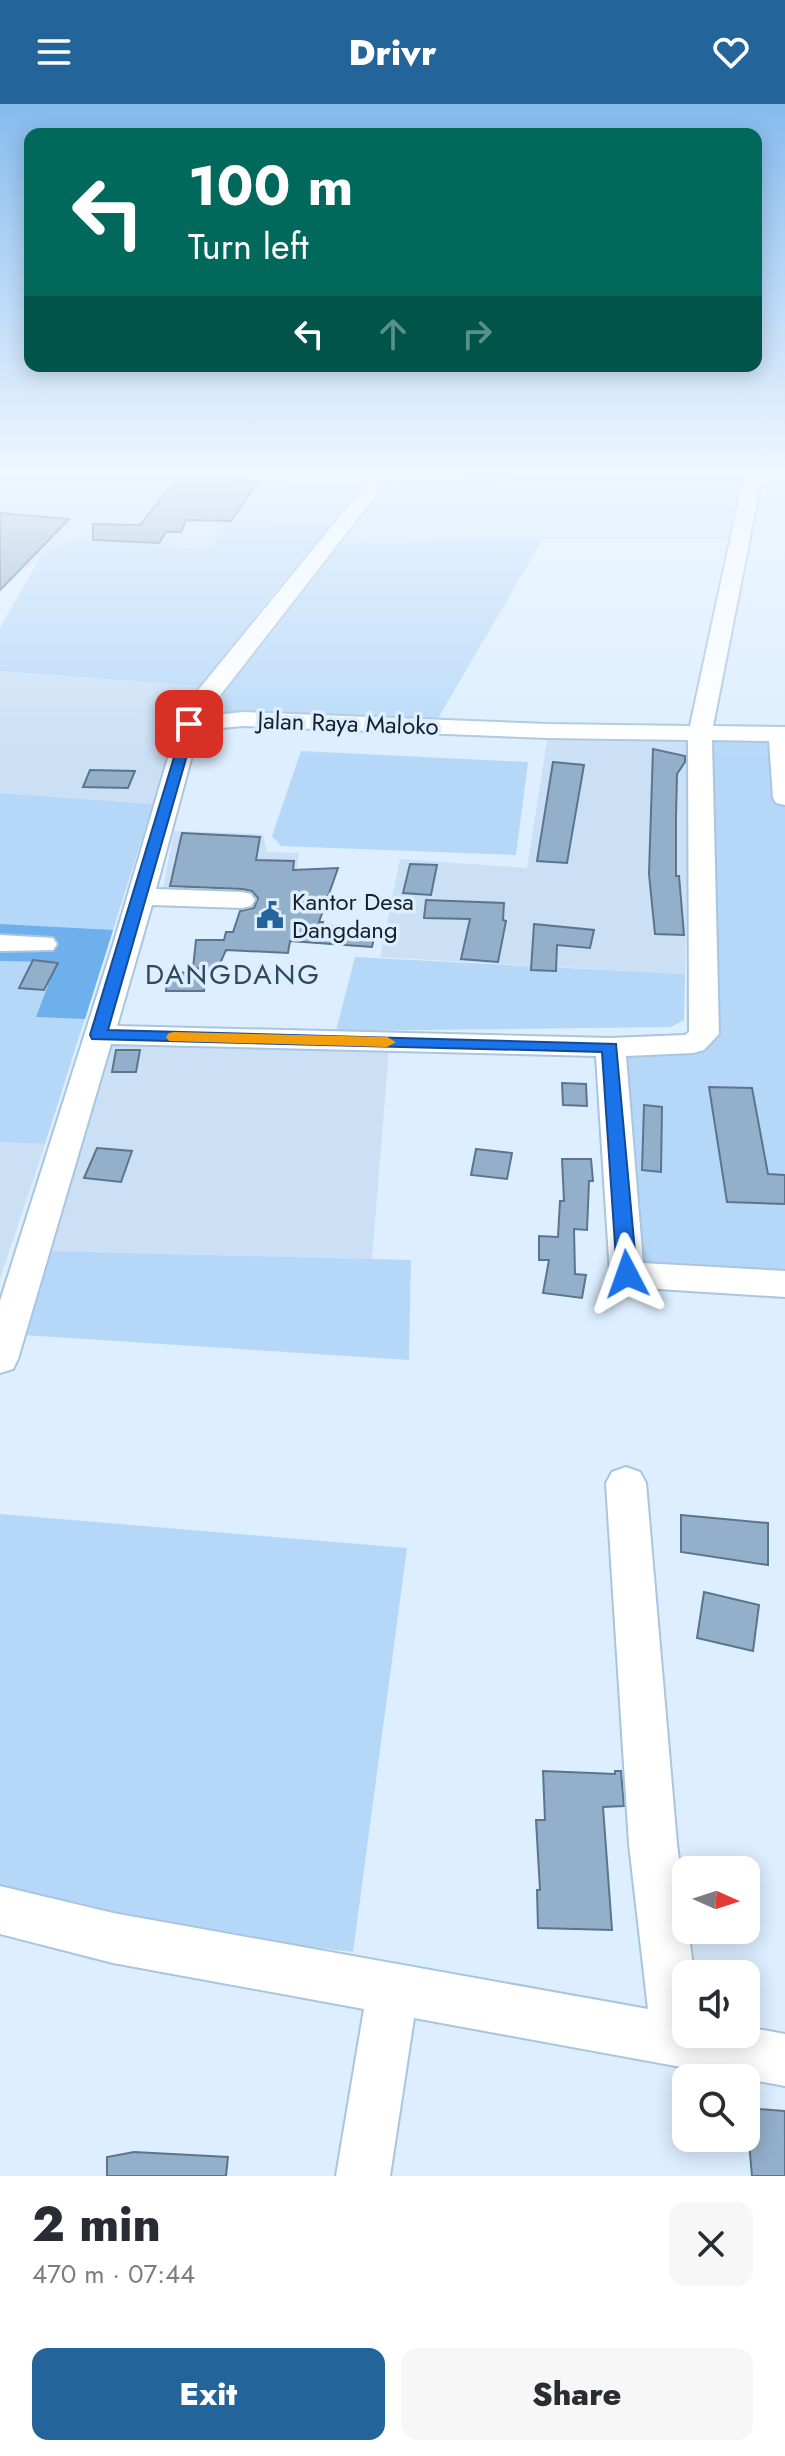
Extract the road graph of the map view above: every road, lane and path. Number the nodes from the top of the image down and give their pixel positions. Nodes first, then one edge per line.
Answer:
1 (308, 568) edge
2 (734, 568) edge
3 (189, 724) junction
4 (700, 733) junction
5 (782, 734) edge
6 (785, 798) edge
7 (140, 897) junction
8 (242, 900) dead end
9 (0, 943) edge
10 (43, 944) dead end
11 (98, 1035) junction
12 (610, 1047) junction
13 (785, 1284) edge
14 (0, 1359) edge
15 (626, 1483) dead end
16 (0, 1910) edge
17 (393, 1990) junction
18 (672, 2000) edge
19 (672, 2040) edge
20 (717, 2048) edge
21 (785, 2060) edge
22 (363, 2176) edge

1 - 3 street
2 - 4 street
3 - 4 street, Jalan Raya Maloko
3 - 7 street
4 - 5 street, Jalan Raya Maloko
4 - 12 street
5 - 6 street
7 - 8 street
7 - 11 street
9 - 10 street
11 - 12 street
11 - 14 street
12 - 13 street
15 - 18 street
16 - 17 street
17 - 19 street
17 - 22 street
20 - 21 street

